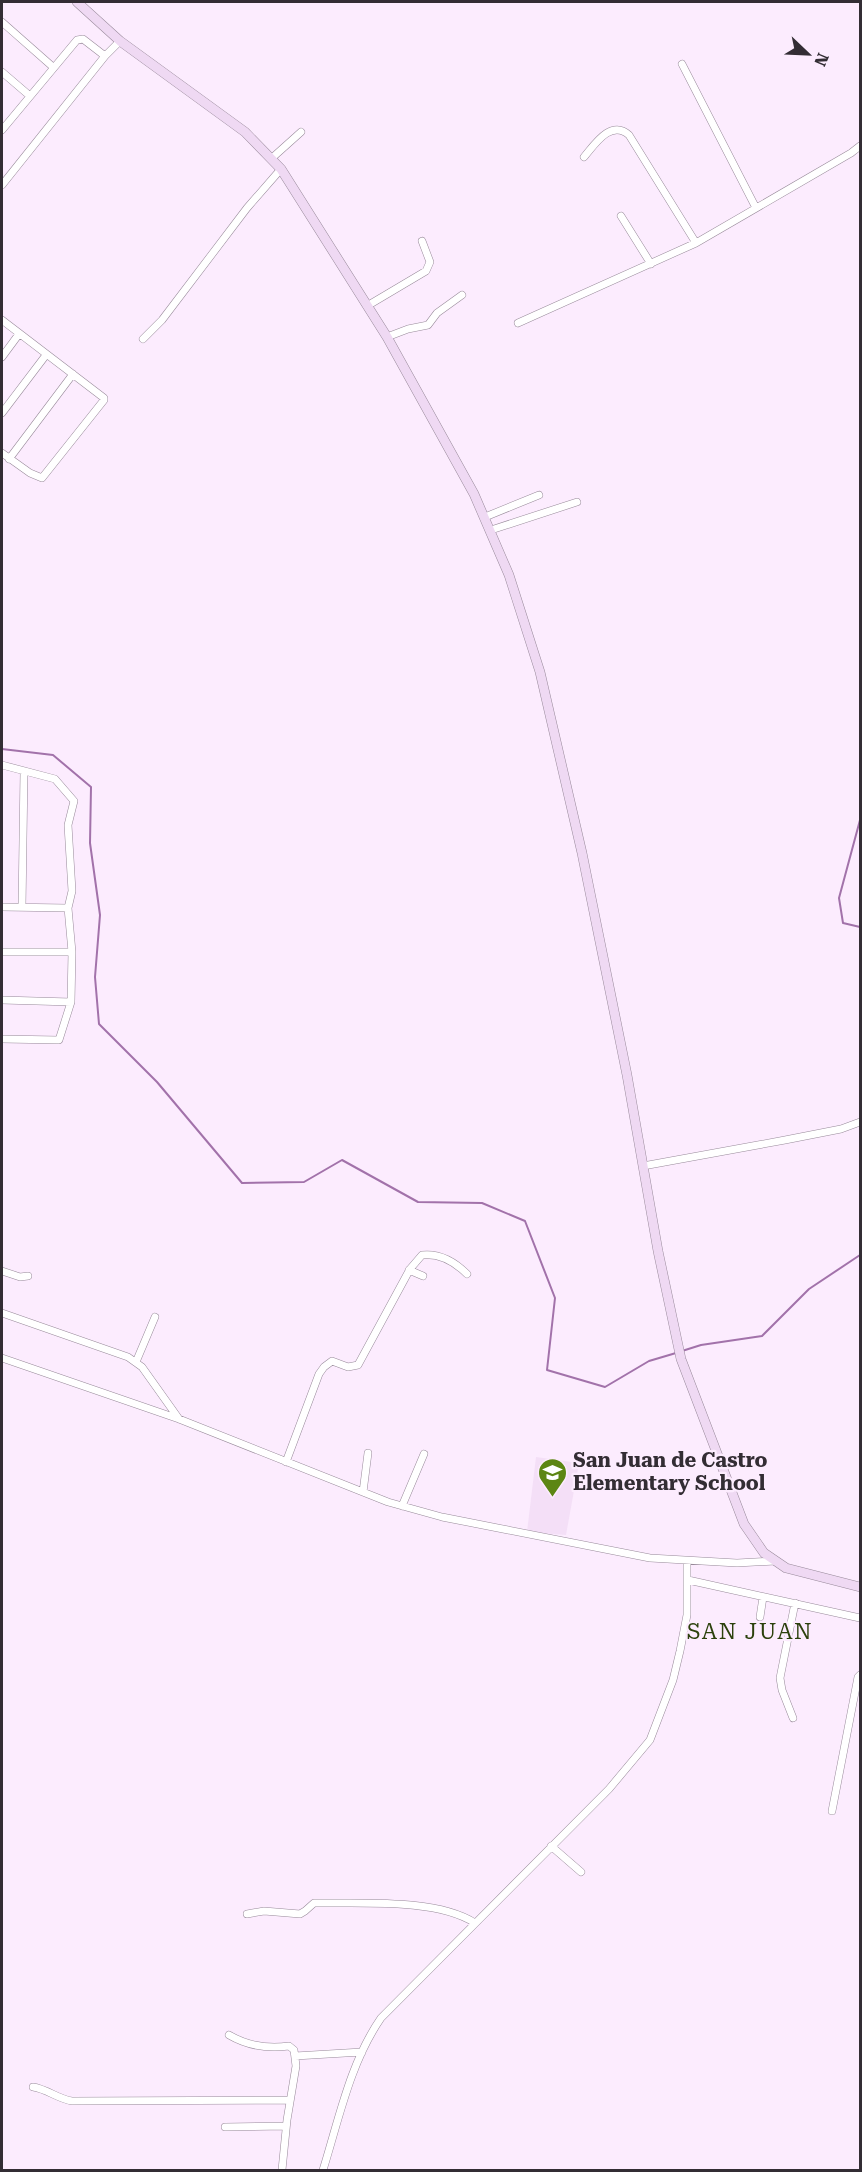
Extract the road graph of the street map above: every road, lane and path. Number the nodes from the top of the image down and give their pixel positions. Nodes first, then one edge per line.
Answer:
1 (77, 2) edge
2 (2, 22) edge
3 (120, 40) junction
4 (105, 56) junction
5 (682, 64) dead end
6 (53, 67) junction
7 (2, 72) edge
8 (30, 96) junction
9 (4, 121) edge
10 (2, 130) edge
11 (300, 132) dead end
12 (861, 146) edge
13 (584, 157) dead end
14 (272, 158) junction
15 (281, 169) junction
16 (2, 184) edge
17 (756, 208) junction
18 (621, 216) dead end
19 (422, 241) dead end
20 (696, 243) junction
21 (651, 264) junction
22 (462, 295) dead end
23 (367, 306) junction
24 (2, 320) edge
25 (518, 324) dead end
26 (19, 334) junction
27 (387, 337) junction
28 (143, 339) dead end
29 (46, 355) junction
30 (2, 357) edge
31 (73, 374) junction
32 (2, 413) edge
33 (2, 453) edge
34 (9, 459) junction
35 (539, 495) dead end
36 (577, 502) dead end
37 (485, 517) junction
38 (491, 530) junction
39 (2, 765) edge
40 (24, 772) junction
41 (2, 907) edge
42 (22, 907) junction
43 (68, 908) junction
44 (2, 952) edge
45 (72, 952) junction
46 (2, 1000) edge
47 (71, 1002) junction
48 (2, 1040) edge
49 (861, 1122) edge
50 (643, 1166) junction
51 (409, 1270) junction
52 (2, 1271) edge
53 (467, 1274) dead end
54 (28, 1276) dead end
55 (423, 1276) dead end
56 (2, 1313) edge
57 (155, 1317) dead end
58 (2, 1358) edge
59 (136, 1362) junction
60 (179, 1419) junction
61 (368, 1453) dead end
62 (424, 1454) dead end
63 (286, 1462) junction
64 (363, 1492) junction
65 (402, 1506) junction
66 (687, 1561) junction
67 (775, 1561) junction
68 (688, 1580) junction
69 (861, 1587) edge
70 (763, 1597) junction
71 (795, 1603) junction
72 (760, 1617) dead end
73 (861, 1618) edge
74 (861, 1675) edge
75 (793, 1718) dead end
76 (832, 1811) dead end
77 (551, 1846) junction
78 (581, 1872) dead end
79 (247, 1914) dead end
80 (475, 1923) junction
81 (228, 2035) dead end
82 (362, 2052) junction
83 (295, 2056) junction
84 (33, 2087) dead end
85 (290, 2100) junction
86 (286, 2126) junction
87 (225, 2127) dead end
88 (282, 2170) edge
89 (323, 2170) edge

1 - 3 street
2 - 6 street
3 - 4 street
3 - 14 street
4 - 6 street
4 - 16 street
5 - 17 street
6 - 8 street
7 - 8 street
8 - 9 street
9 - 10 street
11 - 14 street
12 - 17 street
13 - 20 street
14 - 15 street
15 - 23 street
15 - 28 street
17 - 20 street
18 - 21 street
19 - 23 street
20 - 21 street
21 - 25 street
22 - 27 street
23 - 27 street
24 - 26 street
26 - 29 street
26 - 30 street
27 - 37 street
29 - 31 street
29 - 32 street
31 - 34 street
31 - 34 street
33 - 34 street
35 - 37 street
36 - 38 street
37 - 38 street
38 - 50 street
39 - 40 street
40 - 42 street
40 - 43 street
41 - 42 street
42 - 43 street
43 - 45 street
44 - 45 street
45 - 47 street
46 - 47 street
47 - 48 street
49 - 50 street
50 - 67 street
51 - 53 street
51 - 55 street
51 - 63 street
52 - 54 street
56 - 59 street
57 - 59 street
58 - 60 street
59 - 60 street
60 - 63 street
61 - 64 street
62 - 65 street
63 - 64 street
64 - 65 street
65 - 66 street
66 - 67 street
66 - 68 street
67 - 69 street
68 - 70 street
68 - 77 street
70 - 71 street
70 - 72 street
71 - 73 street
71 - 75 street
74 - 76 street
77 - 78 street
77 - 80 street
79 - 80 street
80 - 82 street
81 - 83 street
82 - 83 street
82 - 89 street
83 - 85 street
84 - 85 street
85 - 86 street
86 - 87 street
86 - 88 street

